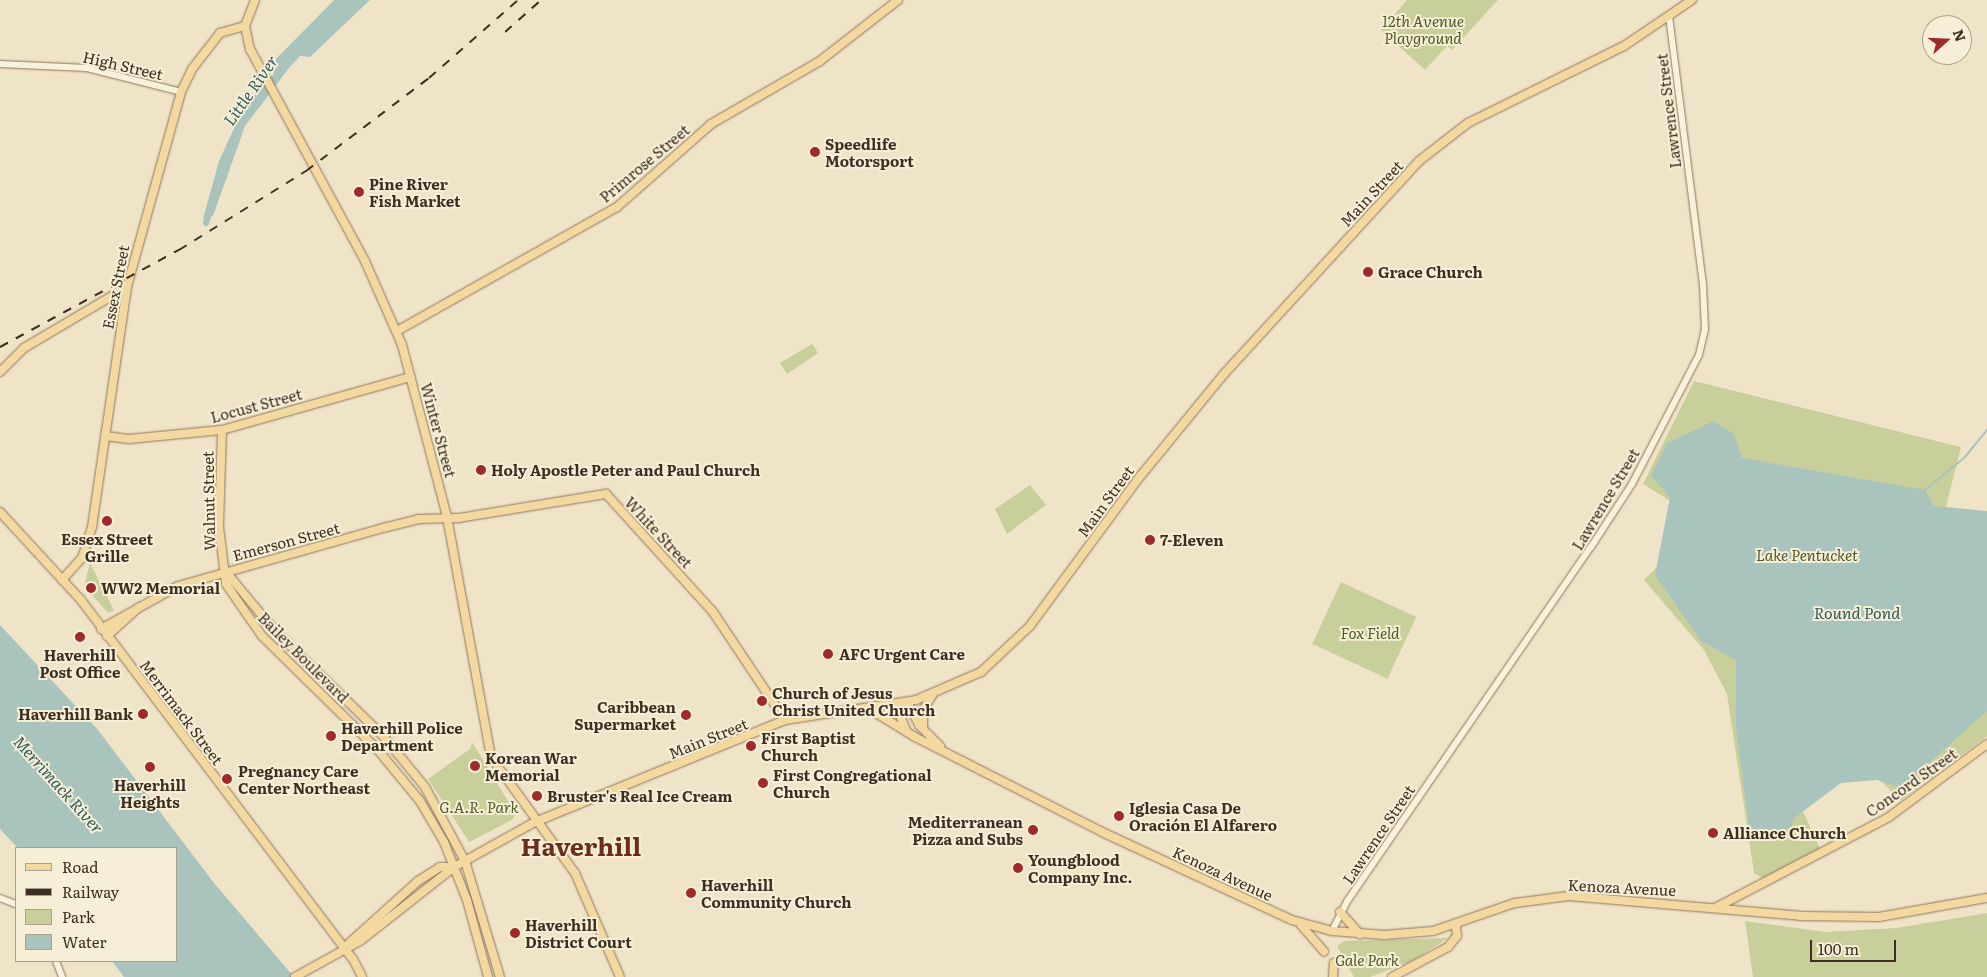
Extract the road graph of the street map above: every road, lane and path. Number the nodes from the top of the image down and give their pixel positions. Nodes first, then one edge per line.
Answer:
1 (255, 0) edge
2 (898, 0) edge
3 (1692, 0) edge
4 (1669, 18) junction
5 (245, 26) junction
6 (0, 64) edge
7 (181, 92) junction
8 (127, 287) junction
9 (397, 331) junction
10 (2, 370) edge
11 (411, 377) junction
12 (222, 430) junction
13 (105, 436) junction
14 (0, 512) edge
15 (447, 517) junction
16 (226, 572) junction
17 (62, 580) junction
18 (138, 608) junction
19 (101, 629) junction
20 (106, 636) junction
21 (933, 694) junction
22 (907, 702) junction
23 (895, 704) junction
24 (868, 708) junction
25 (785, 720) junction
26 (923, 729) junction
27 (908, 733) junction
28 (1987, 744) edge
29 (941, 748) junction
30 (535, 822) junction
31 (465, 861) junction
32 (454, 867) junction
33 (0, 898) edge
34 (1987, 898) edge
35 (15, 904) edge
36 (1715, 908) junction
37 (1340, 912) junction
38 (1300, 923) junction
39 (1456, 926) junction
40 (1332, 931) junction
41 (1360, 934) junction
42 (344, 947) junction
43 (1324, 951) dead end
44 (56, 962) edge
45 (1334, 963) dead end
46 (62, 977) edge
47 (296, 977) edge
48 (362, 977) edge
49 (488, 977) edge
50 (500, 977) edge
51 (620, 977) edge
52 (1333, 977) edge
53 (1392, 977) edge

1 - 5 main road
2 - 9 main road, Primrose Street
3 - 4 main road, Main Street
4 - 21 main road, Main Street
4 - 37 street, Lawrence Street
5 - 7 main road, Essex Street
5 - 9 main road, Winter Street
6 - 7 street, High Street
7 - 8 main road, Essex Street
8 - 10 main road
8 - 13 main road, Essex Street
9 - 11 main road, Winter Street
11 - 12 main road, Locust Street
11 - 15 main road, Winter Street
12 - 13 main road, Locust Street
12 - 16 main road, Walnut Street
13 - 17 main road, Essex Street
14 - 17 main road, Merrimack Street
15 - 16 main road, Emerson Street
15 - 25 main road, White Street
15 - 30 main road, Winter Street
16 - 18 main road, Emerson Street
16 - 31 main road, Bailey Boulevard
16 - 32 main road, Bailey Boulevard
17 - 19 main road, Merrimack Street
18 - 19 main road, Emerson Street
18 - 20 main road, Emerson Street
19 - 20 main road, Merrimack Street
20 - 42 main road, Merrimack Street
21 - 22 main road, Main Street
21 - 26 main road
22 - 23 main road, Main Street
22 - 26 main road, Kenoza Avenue
23 - 24 main road, Main Street
23 - 27 main road
24 - 25 main road, Main Street
24 - 27 main road, Kenoza Avenue
25 - 30 main road, Main Street
26 - 29 main road, Kenoza Avenue
27 - 29 main road, Kenoza Avenue
28 - 36 main road, Concord Street
29 - 38 main road, Kenoza Avenue
30 - 31 main road, Main Street
30 - 51 main road, Winter Street
31 - 32 main road, Main Street
31 - 50 main road, Bailey Boulevard
32 - 42 main road, Main Street
32 - 49 main road, Bailey Boulevard
33 - 35 street
34 - 36 main road, Kenoza Avenue
36 - 39 main road, Kenoza Avenue
37 - 40 street, Lawrence Street
37 - 41 main road
38 - 40 main road, Kenoza Avenue
38 - 43 main road
39 - 41 main road, Kenoza Avenue
39 - 53 main road
40 - 41 main road, Kenoza Avenue
42 - 47 main road, Main Street
42 - 48 main road, Merrimack Street
44 - 46 street
45 - 52 main road

